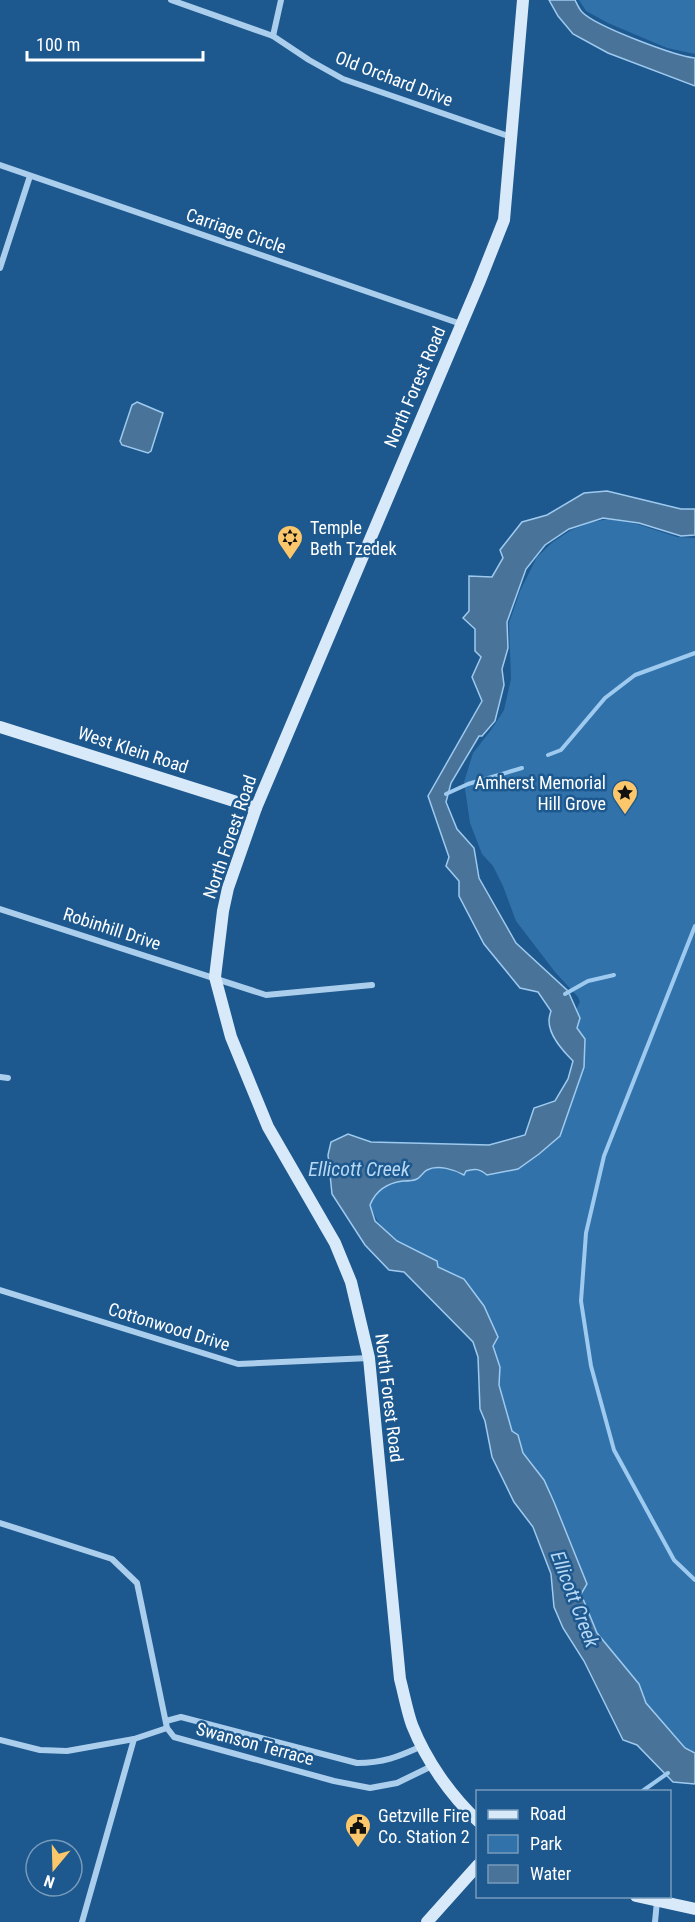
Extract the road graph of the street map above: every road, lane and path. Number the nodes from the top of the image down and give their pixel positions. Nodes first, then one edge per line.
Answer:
1 (171, 0) edge
2 (281, 0) edge
3 (523, 0) edge
4 (273, 36) junction
5 (511, 137) junction
6 (0, 165) edge
7 (30, 176) junction
8 (0, 268) edge
9 (461, 325) junction
10 (0, 727) edge
11 (256, 808) junction
12 (0, 909) edge
13 (215, 977) junction
14 (372, 985) dead end
15 (0, 1077) edge
16 (8, 1078) dead end
17 (0, 1290) edge
18 (369, 1358) junction
19 (0, 1524) edge
20 (166, 1725) junction
21 (134, 1739) junction
22 (0, 1740) edge
23 (422, 1746) junction
24 (433, 1765) junction
25 (476, 1820) edge
26 (476, 1866) edge
27 (644, 1898) edge
28 (657, 1901) junction
29 (695, 1909) edge
30 (82, 1922) edge
31 (427, 1922) edge
32 (655, 1922) edge

1 - 4 street, Old Orchard Drive
2 - 4 street
3 - 5 street, North Forest Road
4 - 5 street, Old Orchard Drive
5 - 9 street, North Forest Road
6 - 7 street, Carriage Circle
7 - 8 street
7 - 9 street, Carriage Circle
9 - 11 street, North Forest Road
10 - 11 street, West Klein Road
11 - 13 street, North Forest Road
12 - 13 street, Robinhill Drive
13 - 14 street, Robinhill Drive
13 - 18 street, North Forest Road
15 - 16 street
17 - 18 street, Cottonwood Drive
18 - 23 street, North Forest Road
19 - 20 street
20 - 21 street, Swanson Terrace
20 - 23 street, Swanson Terrace
20 - 24 street, Swanson Terrace
21 - 22 street, Swanson Terrace
21 - 30 street
23 - 24 street, North Forest Road
24 - 25 street, North Forest Road
26 - 31 street
27 - 28 street
28 - 29 street
28 - 32 street

